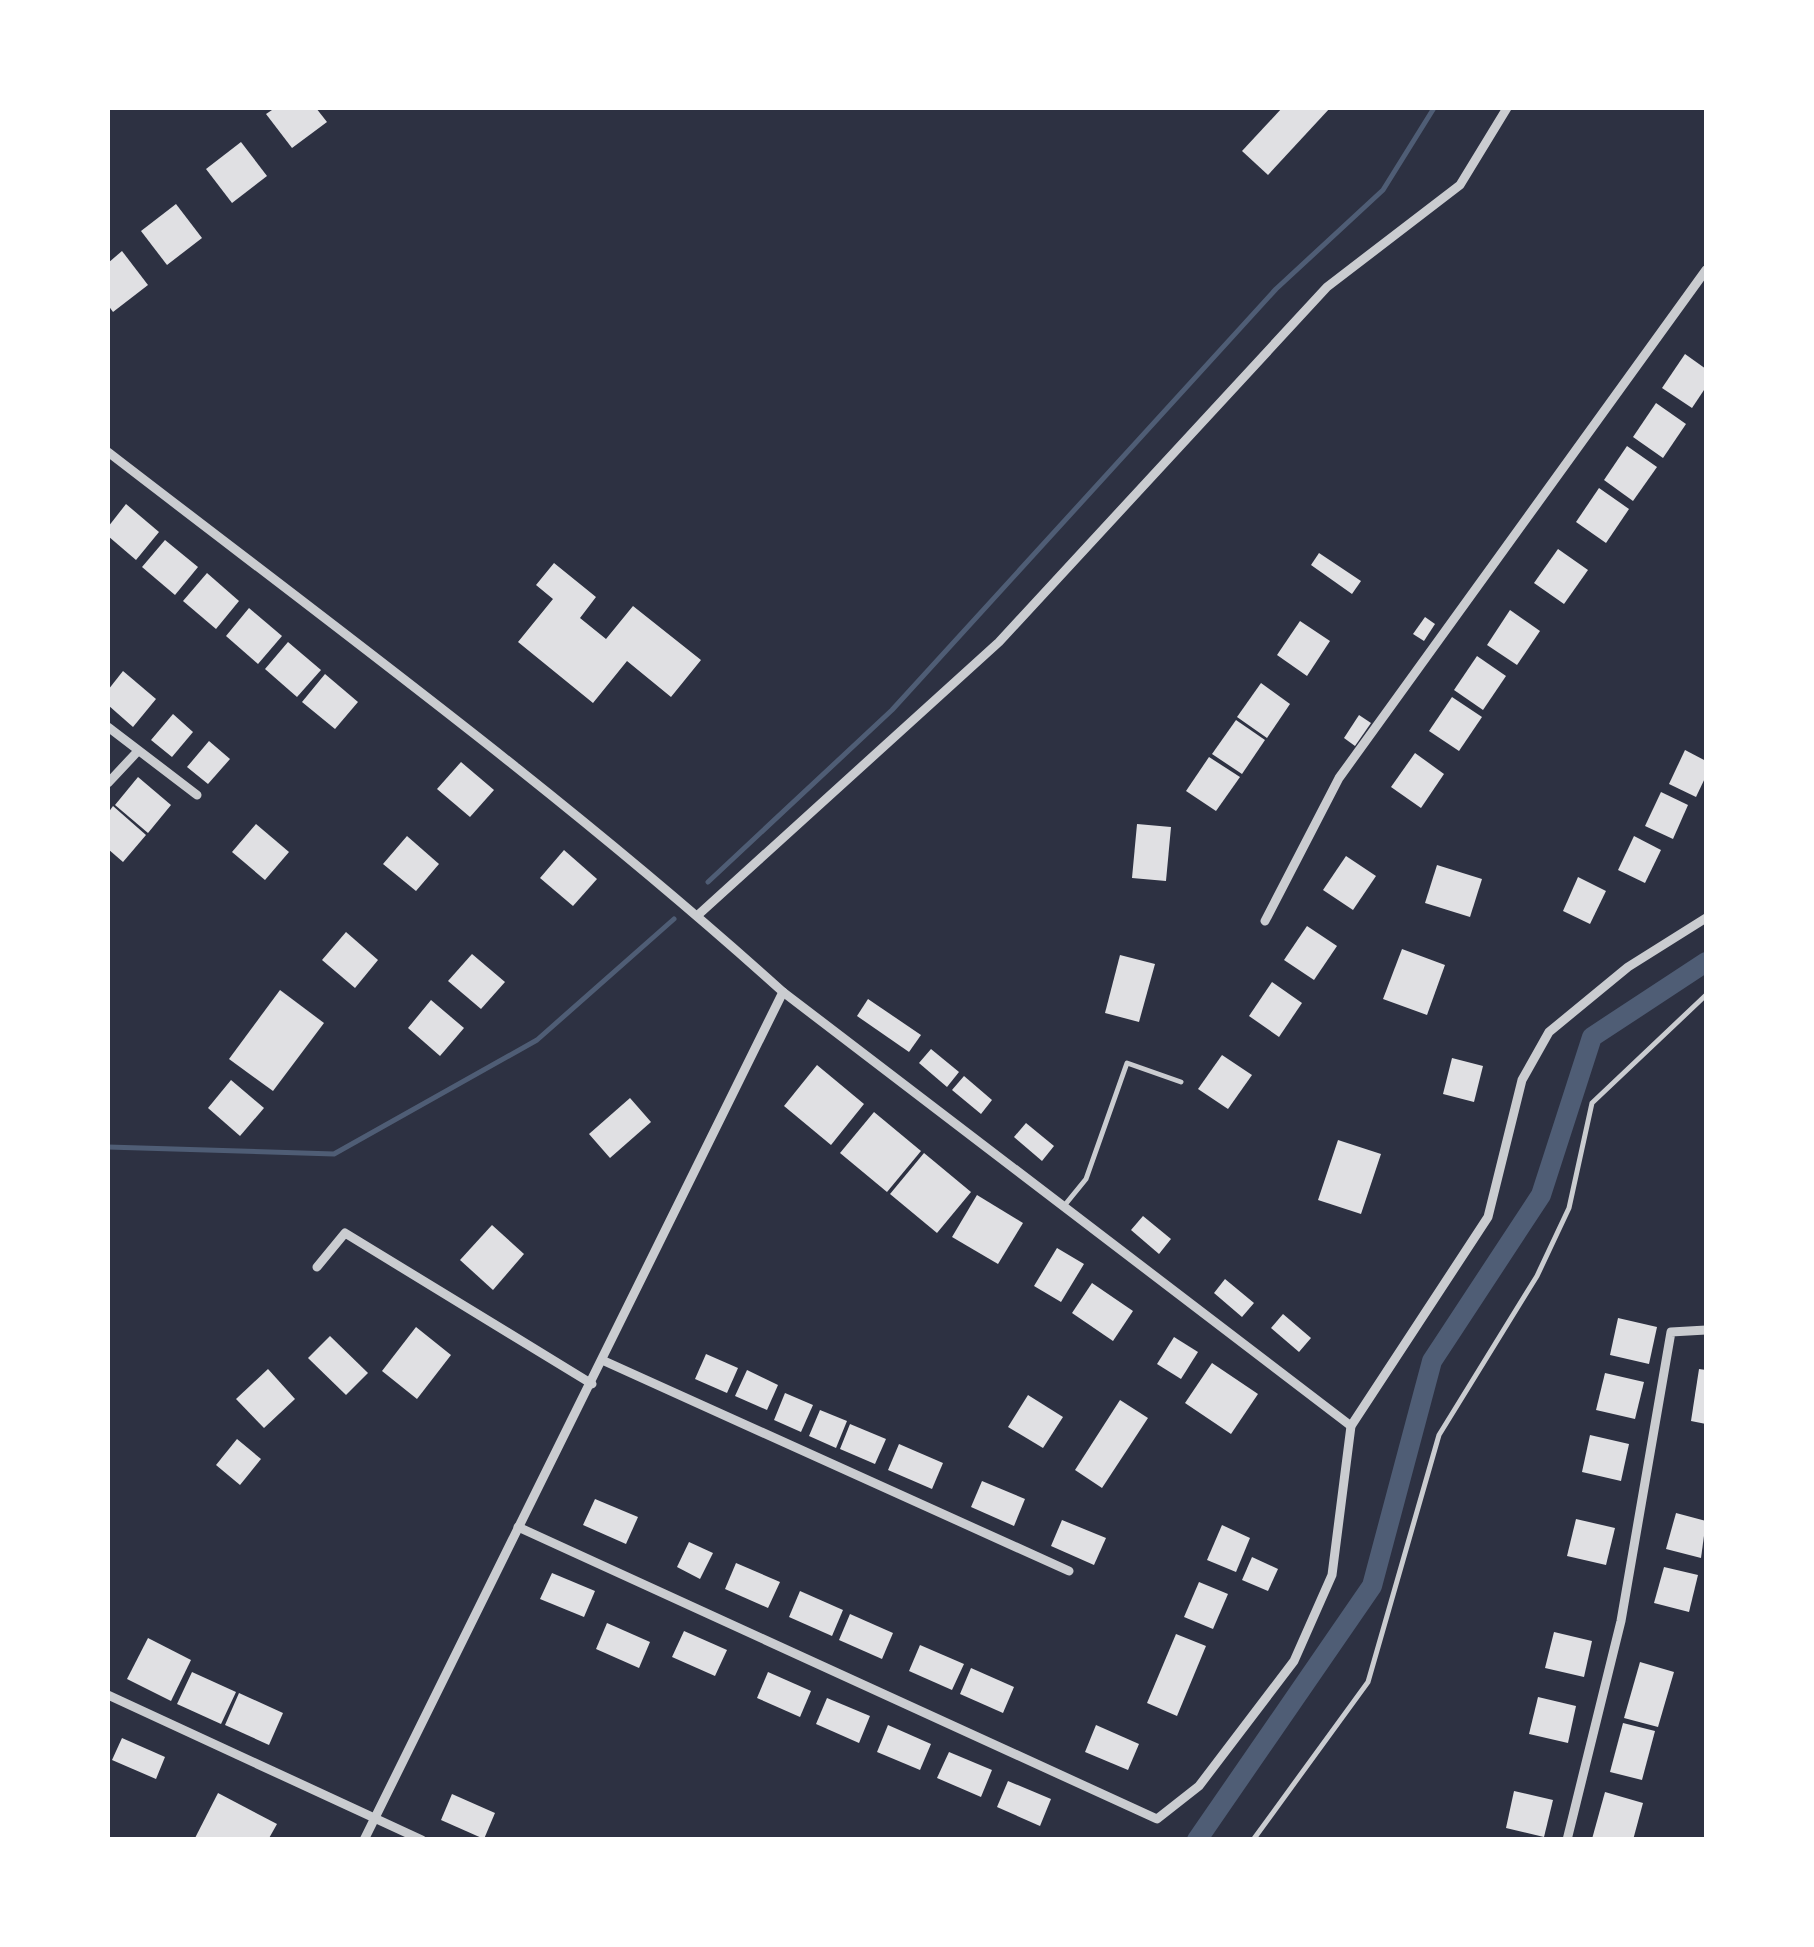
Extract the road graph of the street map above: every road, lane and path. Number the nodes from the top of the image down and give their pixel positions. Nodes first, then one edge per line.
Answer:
1 (1507, 108) edge
2 (1706, 270) edge
3 (108, 452) edge
4 (108, 726) edge
5 (137, 752) junction
6 (108, 784) edge
7 (197, 795) dead end
8 (698, 916) junction
9 (1706, 918) edge
10 (1265, 921) dead end
11 (784, 992) junction
12 (1706, 995) edge
13 (1181, 1082) dead end
14 (1064, 1206) junction
15 (317, 1267) dead end
16 (1706, 1330) edge
17 (602, 1360) junction
18 (592, 1384) junction
19 (1351, 1426) junction
20 (518, 1528) junction
21 (1069, 1571) dead end
22 (108, 1695) edge
23 (376, 1818) junction
24 (364, 1840) edge
25 (422, 1840) edge
26 (1253, 1840) edge
27 (1567, 1840) edge

1 - 8 street
2 - 10 street
3 - 8 street
4 - 5 street
5 - 6 street
5 - 7 street
8 - 11 street
9 - 19 street
11 - 14 street
11 - 17 street
12 - 26 lane
13 - 14 lane
14 - 19 street
15 - 18 street
16 - 27 street
17 - 18 street
17 - 21 street
18 - 20 street
19 - 20 street
20 - 23 street
22 - 23 street
23 - 24 street
23 - 25 street

